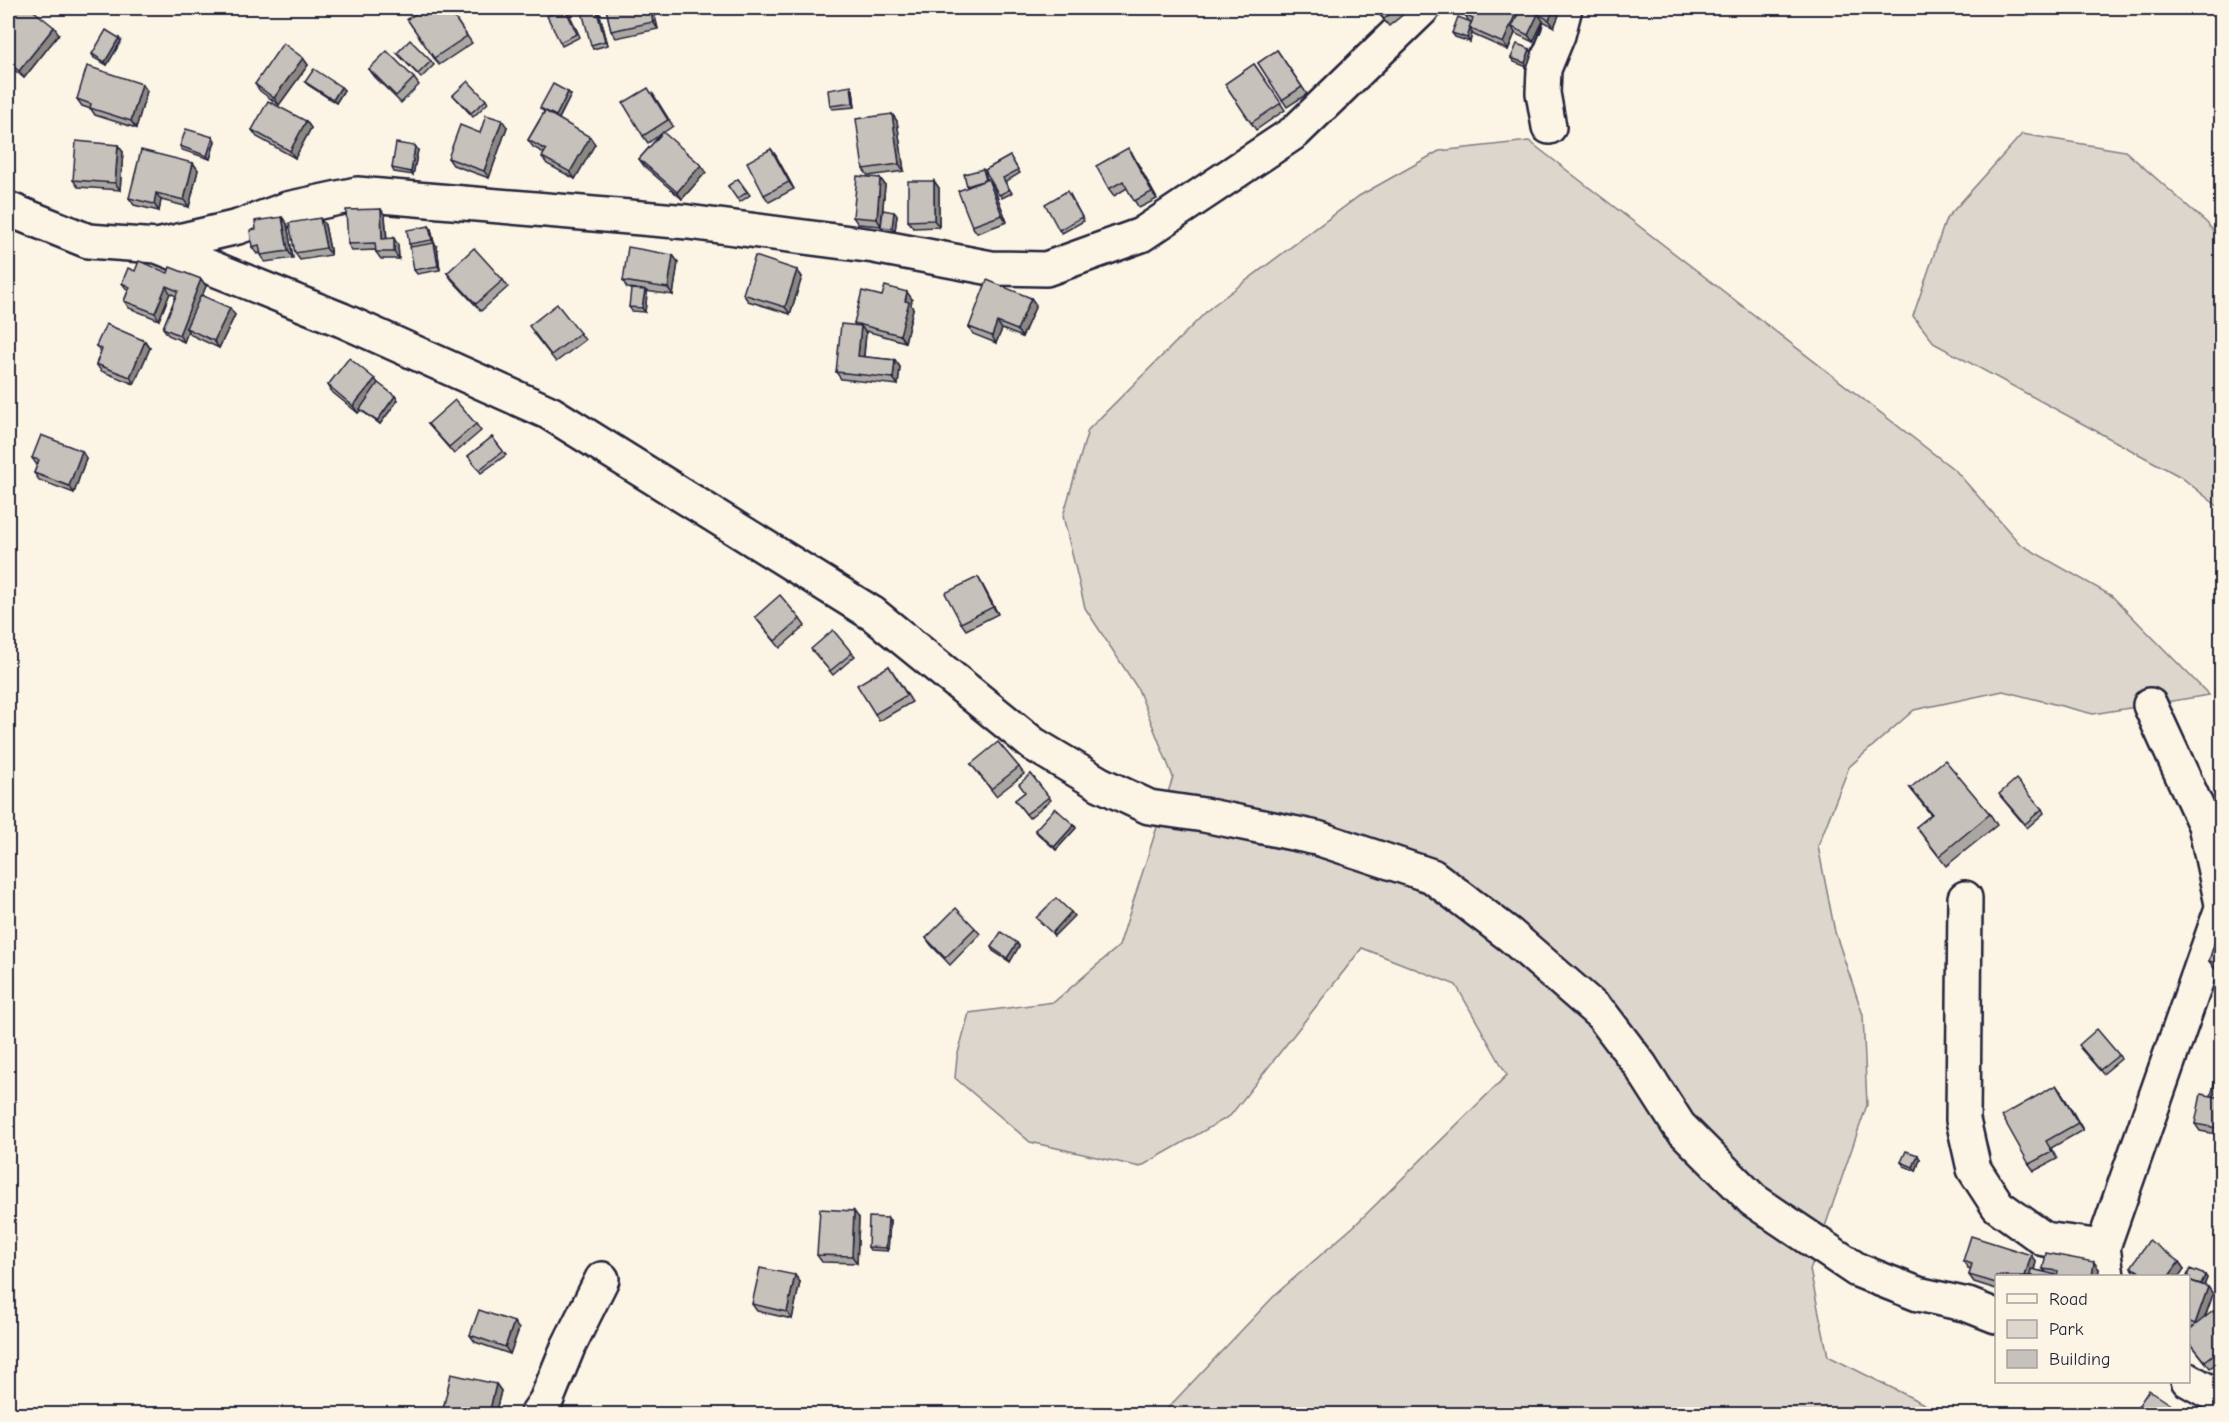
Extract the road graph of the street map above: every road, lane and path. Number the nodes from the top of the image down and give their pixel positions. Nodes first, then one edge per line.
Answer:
1 (1423, 8) edge
2 (1564, 8) edge
3 (1549, 127) dead end
4 (8, 209) edge
5 (158, 246) junction
6 (2150, 705) dead end
7 (1965, 898) dead end
8 (2222, 906) edge
9 (2105, 1262) edge
10 (602, 1279) dead end
11 (1995, 1316) edge
12 (2190, 1381) edge
13 (2222, 1400) edge
14 (537, 1414) edge

1 - 5 street
2 - 3 street
4 - 5 street
5 - 11 street
6 - 8 street
7 - 9 street
8 - 9 street
10 - 14 street
12 - 13 street

